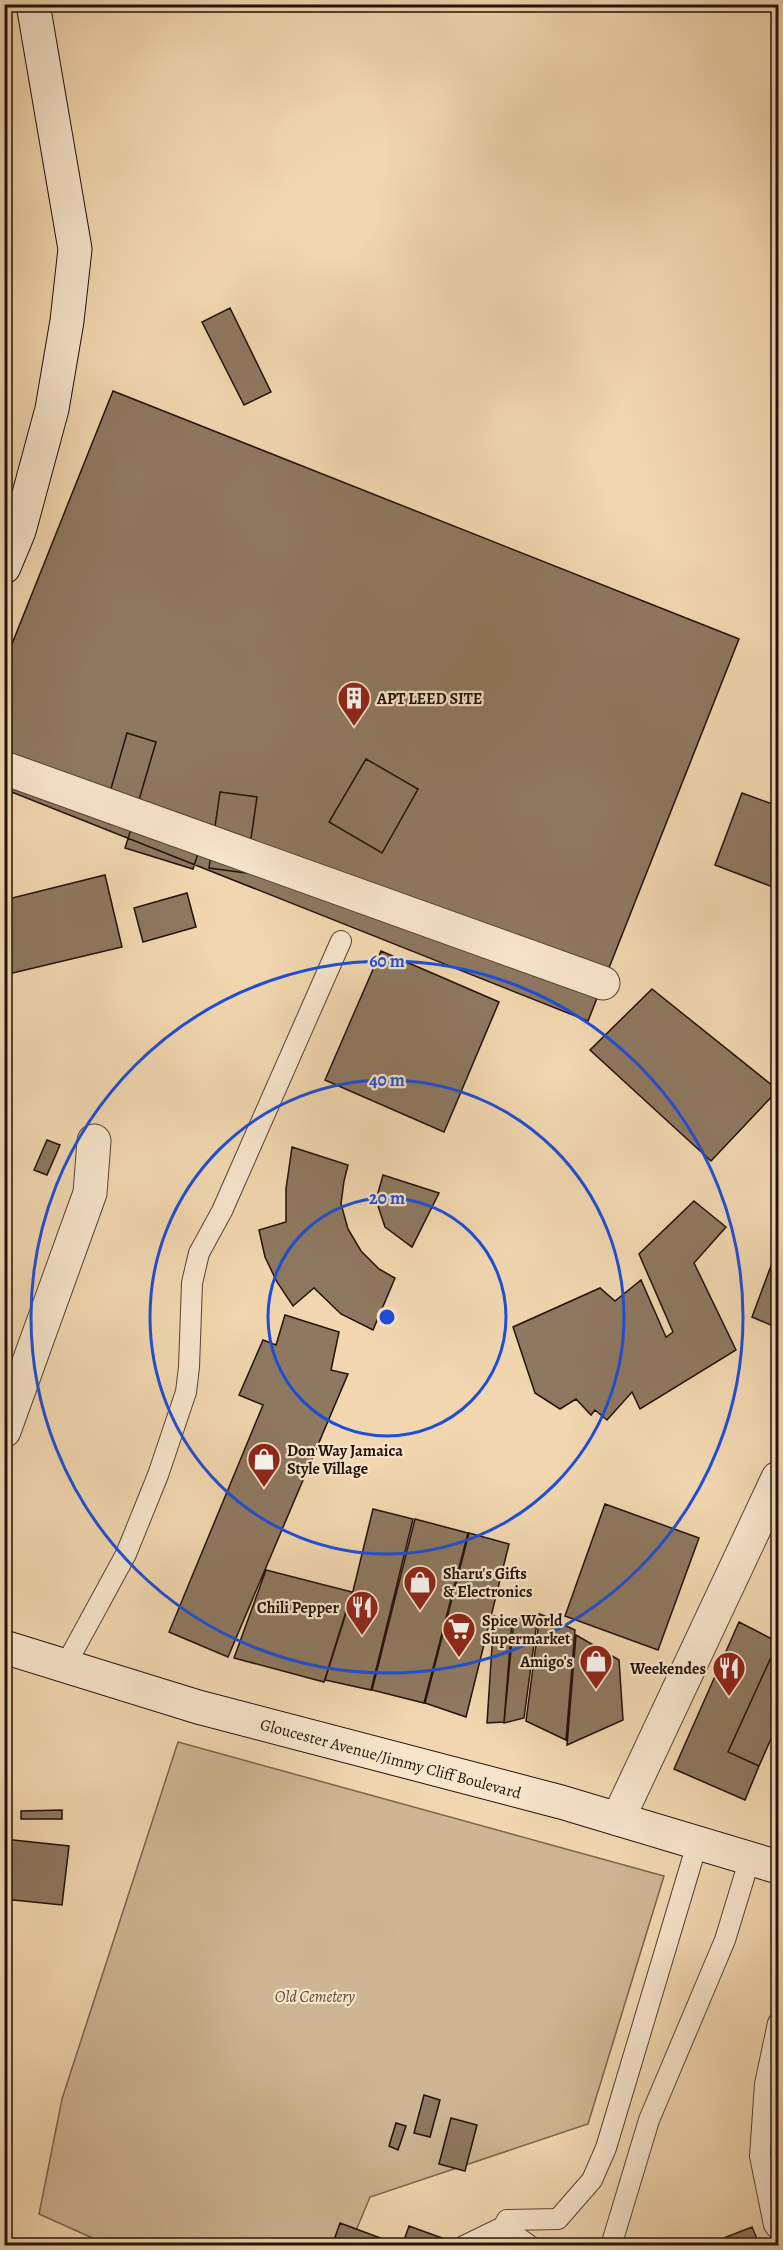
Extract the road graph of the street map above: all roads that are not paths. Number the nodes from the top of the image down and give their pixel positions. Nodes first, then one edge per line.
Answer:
1 (33, 4) edge
2 (4, 567) edge
3 (4, 768) edge
4 (341, 941) dead end
5 (603, 983) dead end
6 (94, 1141) dead end
7 (4, 1431) edge
8 (778, 1478) edge
9 (4, 1647) edge
10 (65, 1666) junction
11 (618, 1819) junction
12 (698, 1845) junction
13 (764, 1863) edge
14 (778, 2023) edge
15 (502, 2227) junction
16 (778, 2230) edge
17 (464, 2246) edge
18 (530, 2246) edge
19 (611, 2246) edge

1 - 2 main road
3 - 5 main road
4 - 10 lane
6 - 7 main road
8 - 11 main road
9 - 10 main road, Gloucester Avenue/Jimmy Cliff Boulevard
10 - 11 main road, Gloucester Avenue/Jimmy Cliff Boulevard
11 - 12 main road, Gloucester Avenue/Jimmy Cliff Boulevard
12 - 13 main road, Gloucester Avenue/Jimmy Cliff Boulevard
12 - 15 lane
13 - 19 lane
14 - 16 lane
15 - 17 lane
15 - 18 lane

